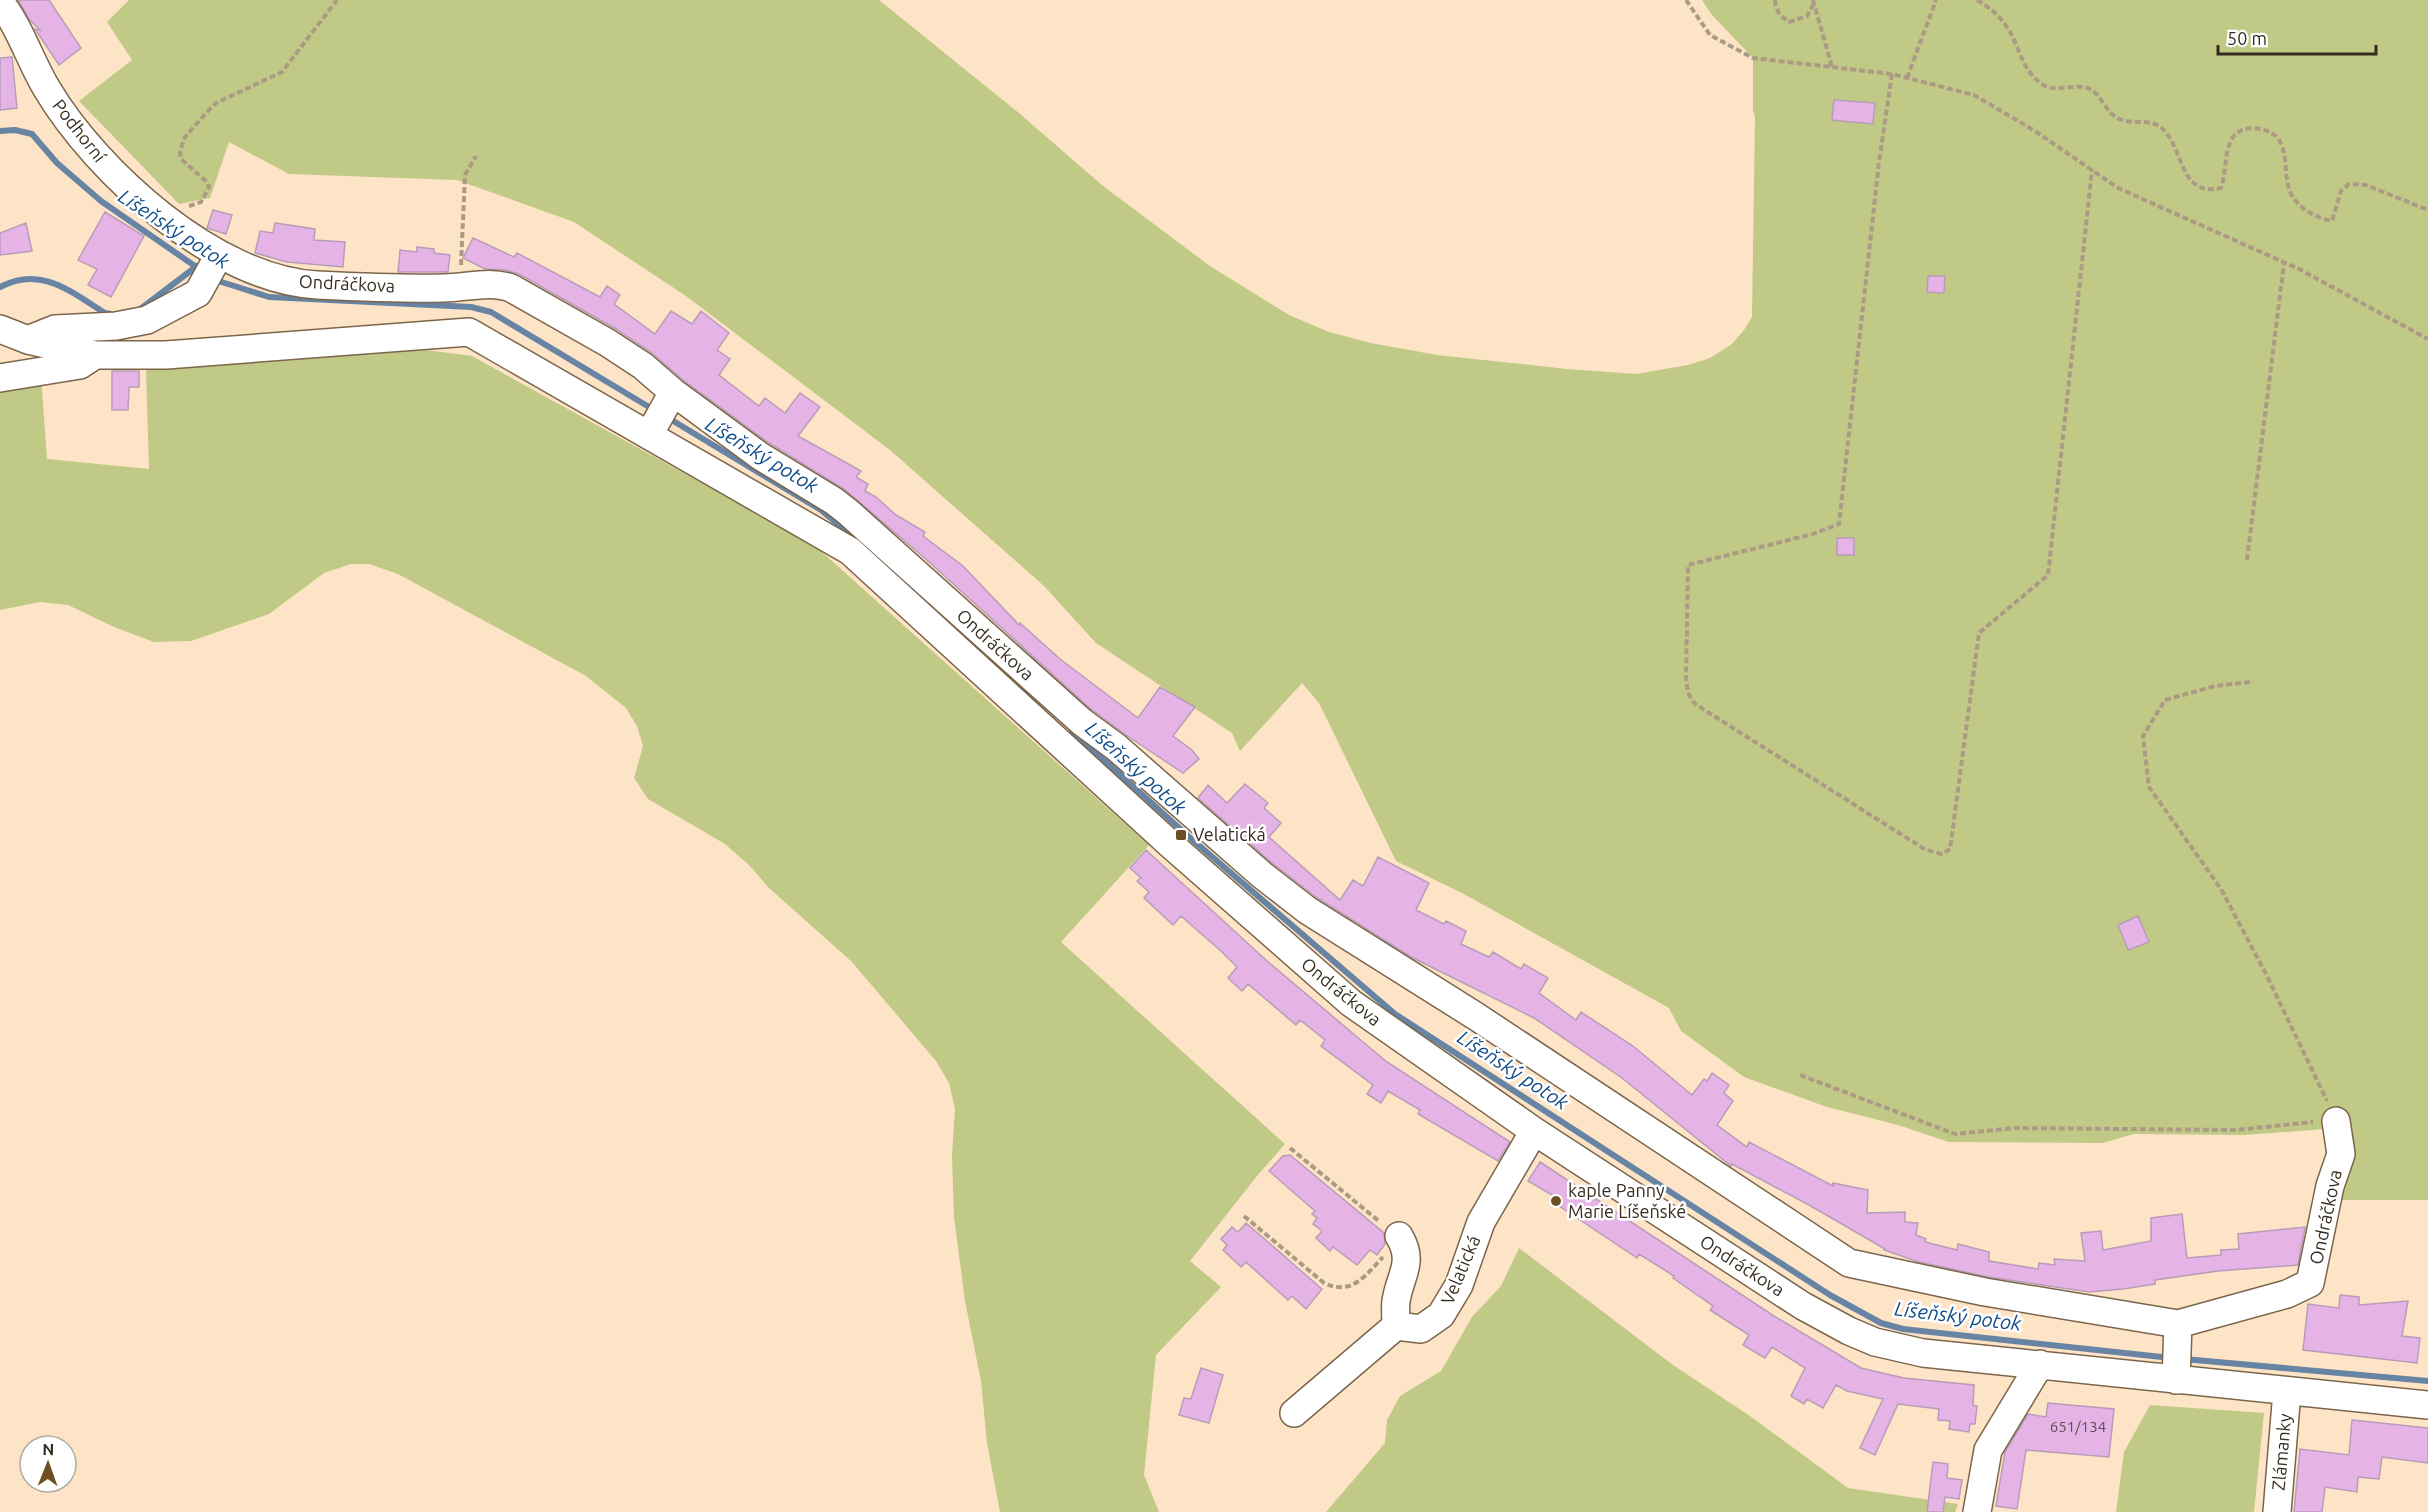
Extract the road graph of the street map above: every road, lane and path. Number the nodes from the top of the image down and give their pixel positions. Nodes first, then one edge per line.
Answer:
1 (337, 0) edge
2 (1686, 0) edge
3 (1775, 0) edge
4 (1936, 0) edge
5 (1977, 0) edge
6 (1813, 1) edge
7 (0, 2) edge
8 (1832, 67) junction
9 (1892, 74) junction
10 (1907, 78) junction
11 (476, 156) dead end
12 (2092, 170) junction
13 (2428, 210) edge
14 (182, 229) junction
15 (2284, 263) junction
16 (211, 270) junction
17 (463, 286) junction
18 (0, 329) edge
19 (2428, 339) edge
20 (27, 340) junction
21 (95, 355) junction
22 (0, 378) edge
23 (661, 414) junction
24 (2247, 560) dead end
25 (2250, 682) dead end
26 (1294, 926) junction
27 (1800, 1075) dead end
28 (2324, 1122) junction
29 (1534, 1131) junction
30 (1290, 1148) dead end
31 (1244, 1216) dead end
32 (1399, 1236) junction
33 (1396, 1326) junction
34 (2177, 1353) junction
35 (2040, 1364) junction
36 (2287, 1391) junction
37 (2428, 1405) edge
38 (1294, 1413) dead end
39 (1977, 1512) edge
40 (2277, 1512) edge

1 - 14 path
2 - 8 path
3 - 6 path
4 - 10 path
5 - 13 path
6 - 8 path
7 - 14 street, Podhorní
8 - 9 path
9 - 10 path
9 - 12 path
10 - 12 path
11 - 17 path
12 - 15 path
14 - 16 street, Podhorní
15 - 19 path
15 - 24 path
16 - 17 street, Ondráčkova
16 - 20 street
17 - 23 street, Ondráčkova
18 - 20 street, Ondráčkova
20 - 21 street, Ondráčkova
21 - 22 street
21 - 23 street, Ondráčkova
23 - 26 street, Ondráčkova
23 - 26 street, Ondráčkova
25 - 28 path
26 - 29 street, Ondráčkova
26 - 34 street, Ondráčkova
27 - 28 path
28 - 34 street, Ondráčkova
29 - 33 street, Velatická
29 - 35 street, Ondráčkova
30 - 32 path
31 - 32 path
32 - 33 street
33 - 38 street
34 - 35 street, Ondráčkova
34 - 36 street, Ondráčkova
35 - 39 street
36 - 37 street, Ondráčkova
36 - 40 street, Zlámanky

